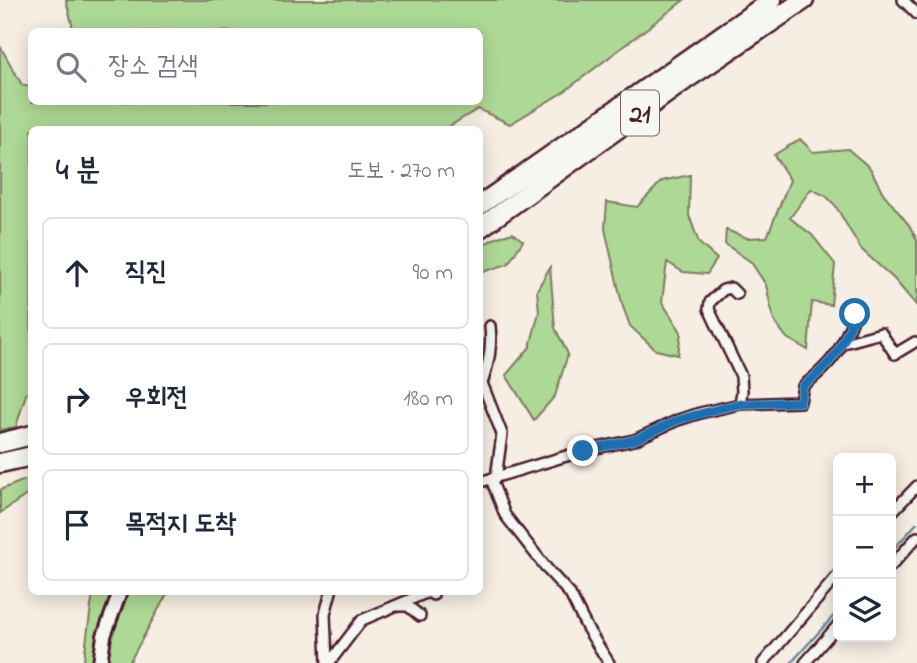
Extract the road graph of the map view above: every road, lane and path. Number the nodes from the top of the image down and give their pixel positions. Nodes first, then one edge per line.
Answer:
1 (772, 0) edge
2 (804, 0) edge
3 (903, 0) edge
4 (917, 14) edge
5 (483, 203) edge
6 (483, 226) edge
7 (737, 294) dead end
8 (855, 314) dead end
9 (490, 326) dead end
10 (915, 342) dead end
11 (844, 343) junction
12 (483, 377) edge
13 (483, 388) edge
14 (740, 404) junction
15 (28, 436) edge
16 (0, 443) edge
17 (28, 457) edge
18 (0, 463) edge
19 (494, 478) junction
20 (483, 481) edge
21 (917, 486) edge
22 (896, 508) edge
23 (917, 537) edge
24 (896, 560) edge
25 (835, 579) edge
26 (119, 595) edge
27 (330, 595) edge
28 (420, 595) edge
29 (391, 606) junction
30 (420, 616) dead end
31 (833, 631) edge
32 (100, 663) edge
33 (328, 663) edge
34 (609, 663) edge
35 (763, 663) edge
36 (805, 663) edge

1 - 5 highway, 21
2 - 6 highway, 21
3 - 4 street
7 - 14 street
8 - 11 street
9 - 12 street
10 - 11 street
11 - 14 street
13 - 19 street
14 - 19 street
15 - 16 highway
17 - 18 highway
19 - 20 street
19 - 34 street
21 - 22 street
23 - 24 street
25 - 35 street
26 - 32 street
27 - 33 street
28 - 29 street
29 - 30 street
29 - 33 street
31 - 36 street

